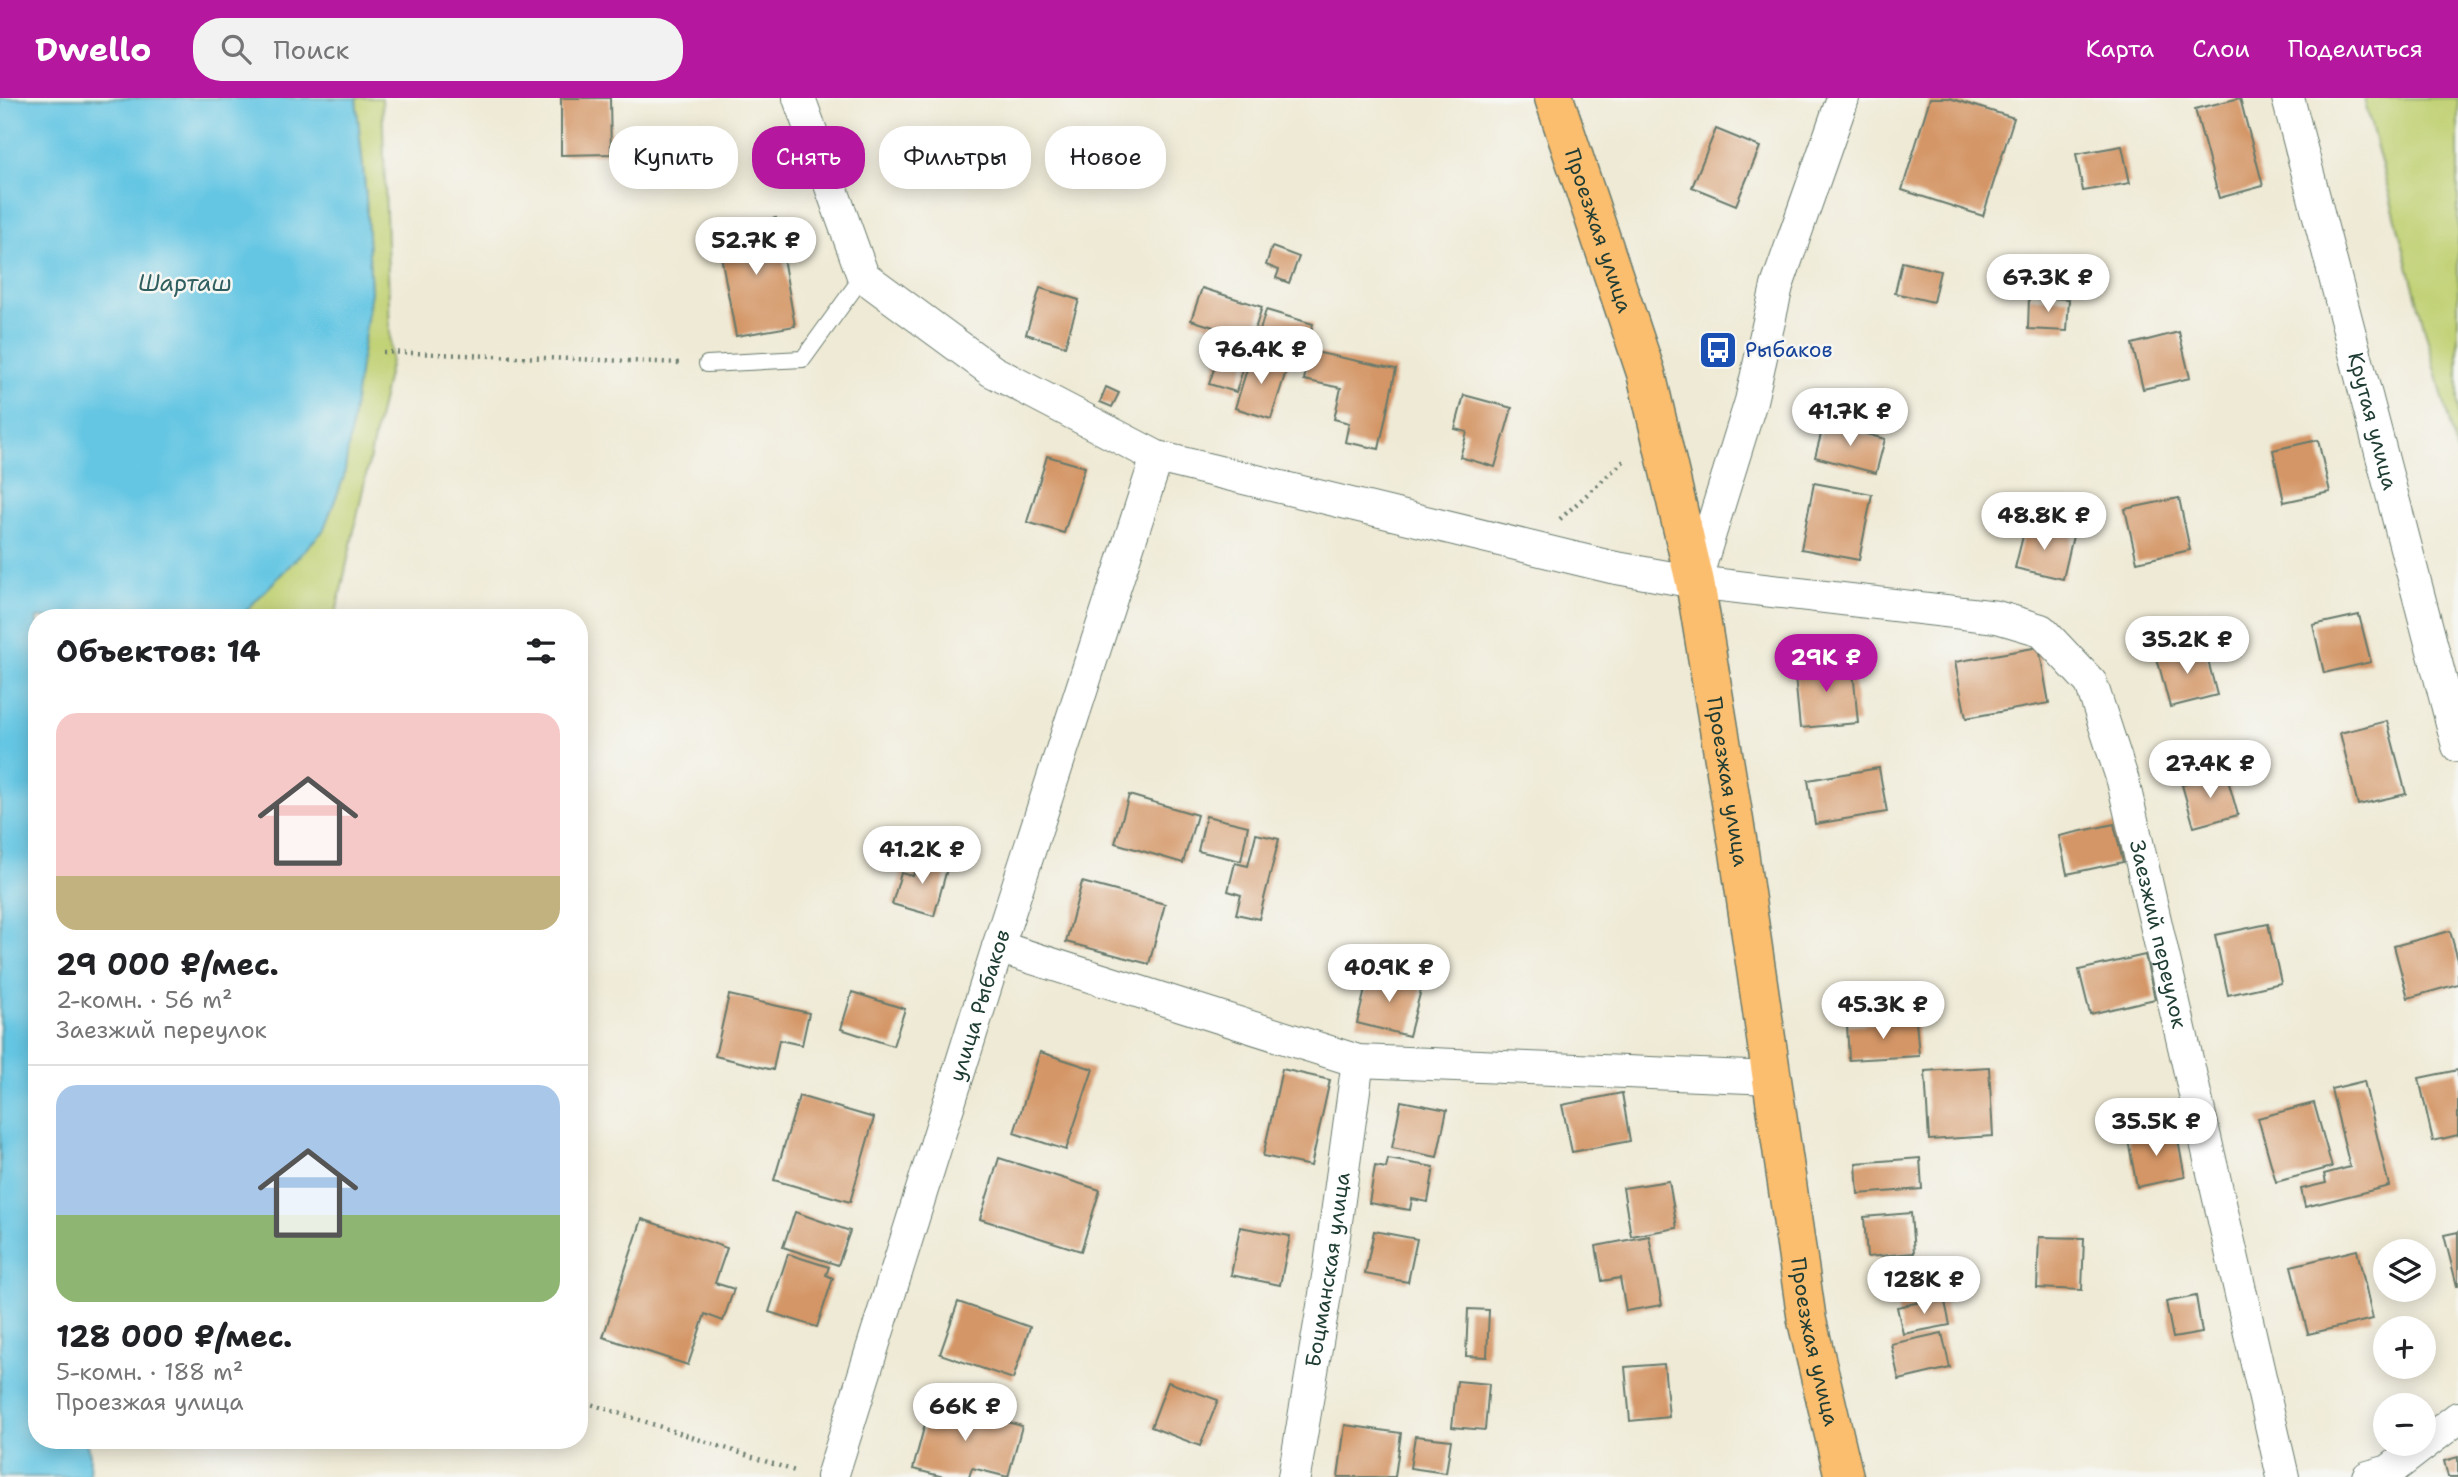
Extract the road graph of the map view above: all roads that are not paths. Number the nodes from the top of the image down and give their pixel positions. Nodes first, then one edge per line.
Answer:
1 (799, 98) edge
2 (1554, 98) edge
3 (1843, 98) edge
4 (2288, 98) edge
5 (863, 276) junction
6 (708, 364) road end
7 (1157, 457) junction
8 (1695, 582) junction
9 (2458, 746) edge
10 (998, 947) junction
11 (1358, 1061) junction
12 (1773, 1078) junction
13 (2458, 1418) edge
14 (832, 1477) edge
15 (1294, 1477) edge
16 (1844, 1477) edge
17 (2283, 1477) edge
18 (2368, 1477) edge

1 - 5 street
2 - 8 main road, Проезжая улица
3 - 8 street
4 - 9 street, Крутая улица
5 - 6 lane
5 - 7 street, Заезжий переулок
7 - 8 street, Заезжий переулок
7 - 10 street, улица Рыбаков
8 - 12 main road, Проезжая улица
8 - 17 street, Заезжий переулок
10 - 11 street
10 - 14 street, улица Рыбаков
11 - 12 street
11 - 15 street, Боцманская улица
12 - 16 main road, Проезжая улица
13 - 18 street

